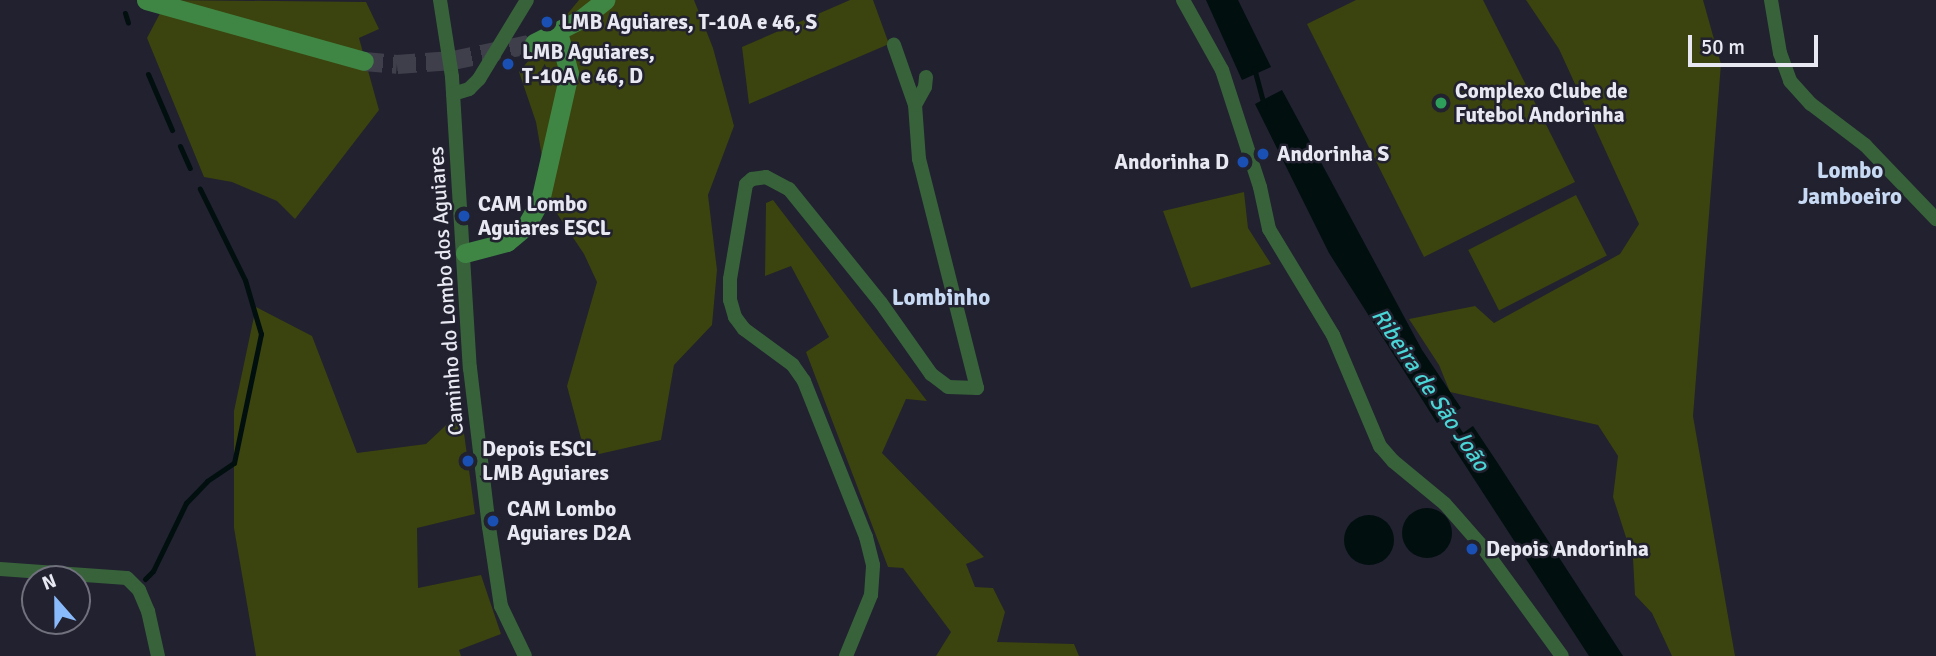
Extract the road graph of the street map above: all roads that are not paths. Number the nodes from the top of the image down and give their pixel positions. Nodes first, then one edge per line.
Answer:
1 (146, 0) edge
2 (440, 0) edge
3 (527, 0) edge
4 (605, 0) edge
5 (1183, 0) edge
6 (1771, 0) edge
7 (558, 32) junction
8 (534, 43) tunnel mouth
9 (894, 45) dead end
10 (364, 61) tunnel mouth
11 (926, 77) dead end
12 (453, 94) junction
13 (915, 105) junction
14 (1936, 219) edge
15 (465, 253) junction
16 (0, 569) edge
17 (158, 656) edge
18 (525, 656) edge
19 (846, 656) edge
20 (1562, 656) edge

1 - 10 main road
2 - 12 street, Caminho do Lombo dos Aguiares
3 - 12 street
4 - 7 main road
5 - 20 street
6 - 14 street
7 - 8 main road
7 - 15 main road
9 - 13 street
11 - 13 street
12 - 15 street, Caminho do Lombo dos Aguiares
13 - 19 street
15 - 18 street, Caminho do Lombo dos Aguiares
16 - 17 street

